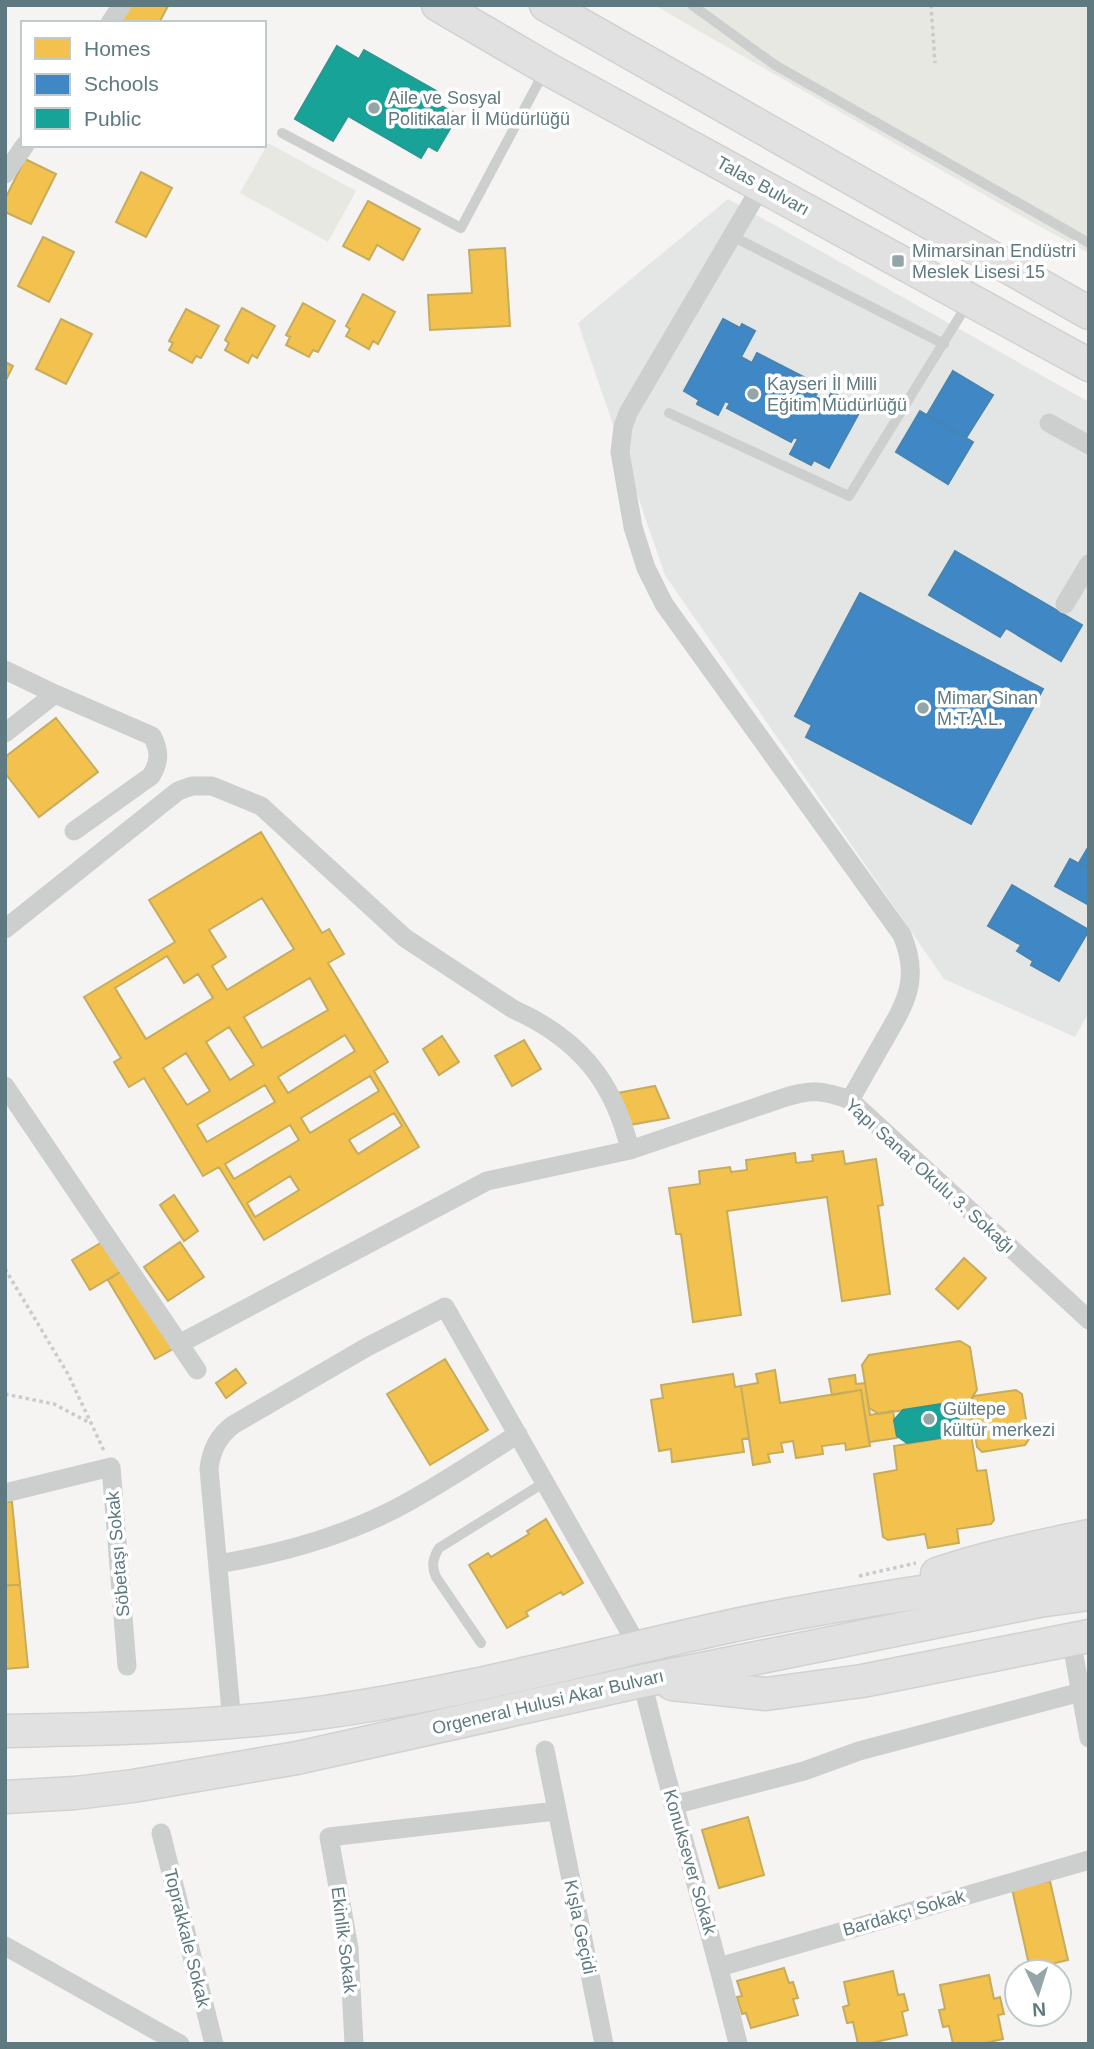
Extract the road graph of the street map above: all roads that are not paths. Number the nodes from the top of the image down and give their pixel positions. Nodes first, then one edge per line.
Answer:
1 (122, 5) edge
2 (438, 5) edge
3 (546, 5) edge
4 (587, 5) edge
5 (692, 5) edge
6 (111, 21) edge
7 (546, 68) junction
8 (282, 133) dead end
9 (24, 147) edge
10 (5, 174) edge
11 (762, 185) junction
12 (732, 236) junction
13 (1089, 243) edge
14 (1089, 291) edge
15 (970, 300) junction
16 (1089, 313) edge
17 (944, 344) junction
18 (1089, 365) edge
19 (669, 413) dead end
20 (1049, 423) dead end
21 (1089, 445) edge
22 (1089, 564) edge
23 (1065, 604) dead end
24 (5, 670) edge
25 (55, 694) junction
26 (5, 733) edge
27 (74, 831) dead end
28 (5, 929) edge
29 (5, 1086) edge
30 (850, 1100) junction
31 (630, 1150) junction
32 (1089, 1320) edge
33 (179, 1344) junction
34 (197, 1370) dead end
35 (518, 1434) junction
36 (545, 1482) junction
37 (5, 1493) edge
38 (1089, 1536) edge
39 (218, 1564) junction
40 (1089, 1568) edge
41 (1089, 1594) edge
42 (861, 1601) junction
43 (481, 1643) dead end
44 (639, 1647) junction
45 (1081, 1652) edge
46 (127, 1666) dead end
47 (642, 1681) junction
48 (1081, 1692) junction
49 (232, 1722) junction
50 (5, 1731) edge
51 (1089, 1738) edge
52 (545, 1750) dead end
53 (5, 1797) edge
54 (673, 1805) junction
55 (556, 1811) junction
56 (161, 1833) dead end
57 (1089, 1860) edge
58 (5, 1946) edge
59 (719, 1967) junction
60 (180, 2044) edge
61 (214, 2044) edge
62 (354, 2044) edge
63 (604, 2044) edge
64 (738, 2044) edge

1 - 6 street
2 - 7 main road, Talas Bulvarı
3 - 16 main road
4 - 14 main road
5 - 13 lane
7 - 8 lane
7 - 11 main road, Talas Bulvarı
9 - 10 street
11 - 12 street
11 - 15 main road, Talas Bulvarı
12 - 17 lane
12 - 30 street
15 - 17 lane
15 - 18 main road, Talas Bulvarı
17 - 19 lane
20 - 21 street
22 - 23 street
24 - 25 street
25 - 26 street
25 - 27 street
28 - 31 street
29 - 33 street
30 - 31 street, Yapı Sanat Okulu 3. Sokağı
30 - 32 street, Yapı Sanat Okulu 3. Sokağı
31 - 33 street, Yapı Sanat Okulu 3. Sokağı
33 - 34 street
35 - 36 street
35 - 39 street
35 - 39 street
36 - 43 lane
36 - 44 street
37 - 46 street, Söbetaşı Sokak
38 - 42 main road
39 - 49 street
40 - 42 main road, Orgeneral Hulusi Akar Bulvarı
41 - 47 main road, Orgeneral Hulusi Akar Bulvarı
42 - 44 main road, Orgeneral Hulusi Akar Bulvarı
44 - 49 main road, Orgeneral Hulusi Akar Bulvarı
45 - 47 main road
45 - 48 street
47 - 53 main road, Orgeneral Hulusi Akar Bulvarı
47 - 54 street, Konuksever Sokak
48 - 51 street
48 - 54 street
49 - 50 main road, Orgeneral Hulusi Akar Bulvarı
52 - 55 street, Kışla Geçidi
54 - 59 street, Konuksever Sokak
55 - 62 street, Ekinlik Sokak
55 - 63 street, Kışla Geçidi
56 - 61 street, Toprakkale Sokak
57 - 59 street, Bardakçı Sokak
58 - 60 street
59 - 64 street, Konuksever Sokak

